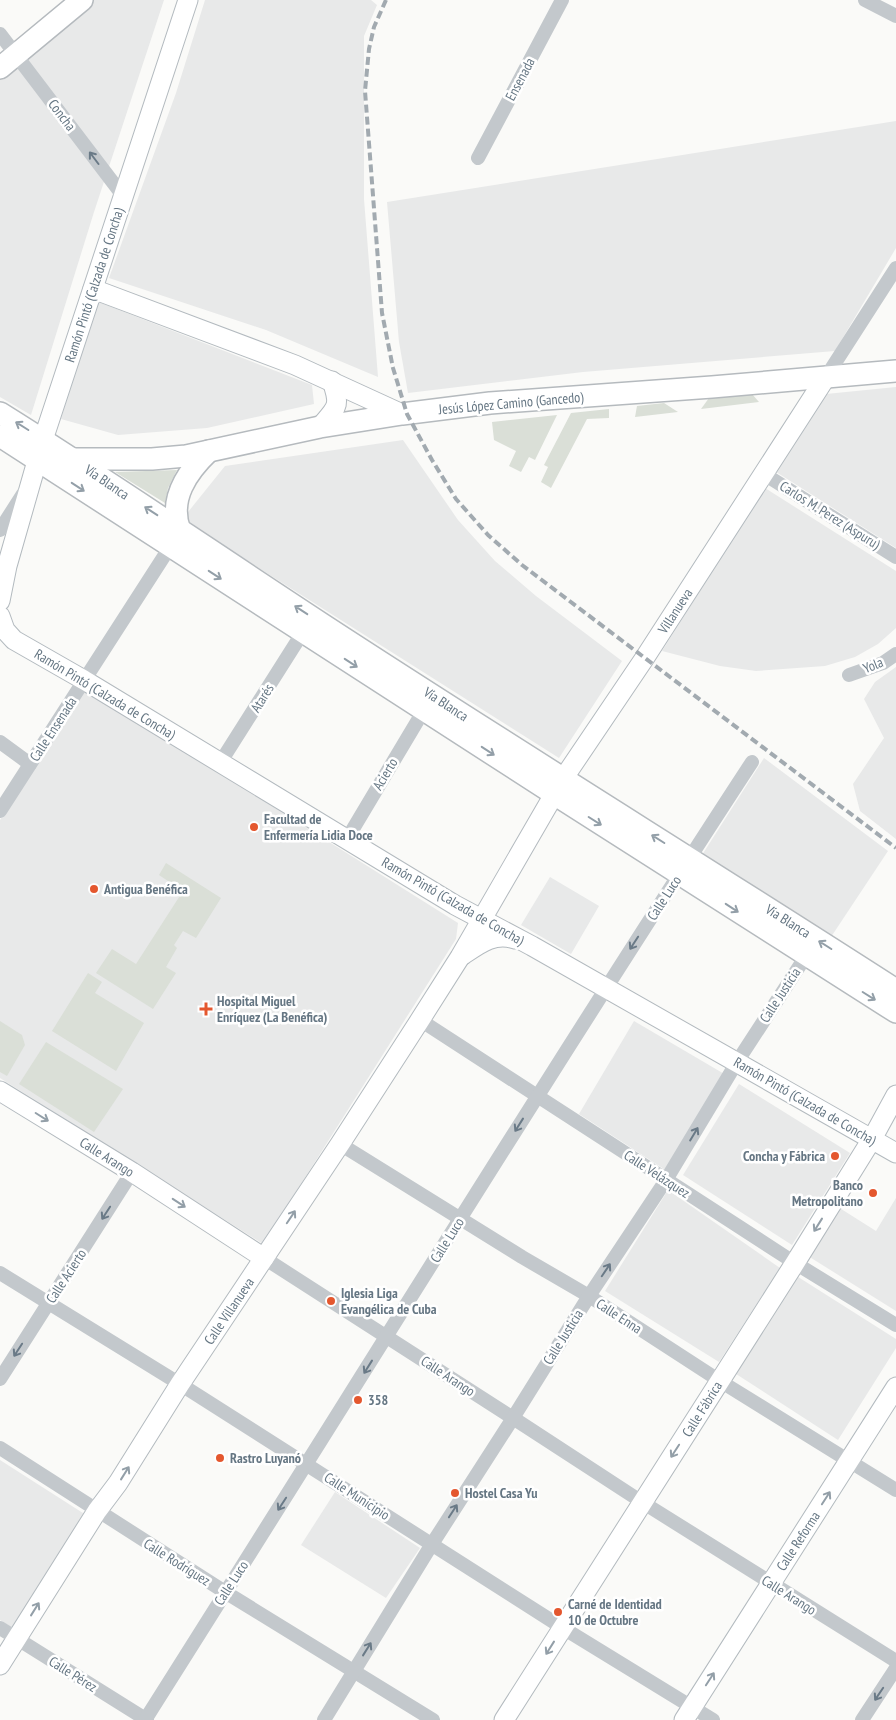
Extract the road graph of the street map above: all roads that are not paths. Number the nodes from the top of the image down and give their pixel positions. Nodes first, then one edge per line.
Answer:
1 (62, 0) edge
2 (82, 0) edge
3 (188, 0) edge
4 (562, 0) edge
5 (865, 0) edge
6 (896, 16) edge
7 (5, 51) edge
8 (478, 158) dead end
9 (124, 197) junction
10 (896, 268) edge
11 (93, 289) junction
12 (896, 371) edge
13 (826, 377) junction
14 (332, 381) junction
15 (0, 413) edge
16 (402, 414) junction
17 (320, 428) junction
18 (0, 436) edge
19 (43, 440) junction
20 (210, 451) junction
21 (73, 459) junction
22 (129, 459) junction
23 (35, 469) junction
24 (764, 474) junction
25 (0, 530) edge
26 (175, 538) junction
27 (896, 557) edge
28 (0, 602) edge
29 (0, 616) edge
30 (304, 632) junction
31 (896, 654) edge
32 (849, 674) dead end
33 (84, 680) junction
34 (424, 710) junction
35 (0, 742) edge
36 (752, 762) dead end
37 (220, 763) junction
38 (30, 764) junction
39 (558, 787) junction
40 (0, 811) edge
41 (347, 839) junction
42 (684, 866) junction
43 (481, 920) junction
44 (526, 942) junction
45 (806, 956) junction
46 (460, 957) junction
47 (868, 972) junction
48 (896, 980) edge
49 (606, 988) junction
50 (896, 990) edge
51 (896, 1012) edge
52 (420, 1020) junction
53 (737, 1062) junction
54 (0, 1092) edge
55 (896, 1095) edge
56 (536, 1096) junction
57 (872, 1139) junction
58 (340, 1144) junction
59 (896, 1153) edge
60 (132, 1172) junction
61 (666, 1180) junction
62 (460, 1219) junction
63 (264, 1258) junction
64 (795, 1263) junction
65 (0, 1273) edge
66 (588, 1296) junction
67 (48, 1304) junction
68 (896, 1325) edge
69 (387, 1337) junction
70 (0, 1379) edge
71 (720, 1381) junction
72 (180, 1384) junction
73 (896, 1387) edge
74 (513, 1418) junction
75 (0, 1448) edge
76 (849, 1461) junction
77 (307, 1464) junction
78 (896, 1490) edge
79 (642, 1502) junction
80 (97, 1511) junction
81 (432, 1544) junction
82 (771, 1584) junction
83 (225, 1592) junction
84 (0, 1628) edge
85 (563, 1628) junction
86 (17, 1639) junction
87 (896, 1661) edge
88 (0, 1665) edge
89 (896, 1668) edge
90 (353, 1671) junction
91 (688, 1714) edge
92 (146, 1720) edge
93 (324, 1720) edge
94 (432, 1720) edge
95 (504, 1720) edge
96 (713, 1720) edge
97 (862, 1720) edge

1 - 7 main road
2 - 7 main road
3 - 9 street, Ramón Pintó (Calzada de Concha)
4 - 8 street, Ensenada
5 - 6 street
9 -> 7 street, Concha
9 - 11 street, Ramón Pintó (Calzada de Concha)
10 - 13 street, Villanueva
11 - 14 street
11 - 19 street, Ramón Pintó (Calzada de Concha)
12 - 13 main road, Jesús López Camino (Gancedo)
13 - 16 main road, Jesús López Camino (Gancedo)
13 - 24 street, Villanueva
14 - 16 street
14 - 17 street
19 -> 15 main road, Vía Blanca
16 - 17 main road, Jesús López Camino (Gancedo)
17 - 20 main road, Jesús López Camino (Gancedo)
18 - 23 main road, Vía Blanca
19 - 21 main road, Vía Blanca
19 - 22 main road
19 - 23 street, Ramón Pintó (Calzada de Concha)
20 - 22 main road, Jesús López Camino (Gancedo)
20 - 26 main road
21 - 22 main road
21 - 23 main road
26 -> 21 main road, Vía Blanca
23 - 25 street
23 -> 26 main road, Vía Blanca
23 - 28 street, Ramón Pintó (Calzada de Concha)
24 - 27 street, Carlos M. Perez (Aspuru)
24 - 39 street, Villanueva
26 -> 30 main road, Vía Blanca
26 - 33 street, Calle Ensenada
39 -> 26 main road, Vía Blanca
29 - 33 street, Ramón Pintó (Calzada de Concha)
30 -> 34 main road, Vía Blanca
30 - 37 street, Atarés
31 - 32 street, Yola
33 - 37 street, Ramón Pintó (Calzada de Concha)
33 - 38 street, Calle Ensenada
34 -> 39 main road, Vía Blanca
34 - 41 street, Acierto
35 - 38 street
36 - 42 street, Calle Luco
37 - 41 street, Ramón Pintó (Calzada de Concha)
38 - 40 street, Calle Ensenada
39 - 42 main road, Vía Blanca
39 - 43 street, Villanueva
41 - 43 street, Ramón Pintó (Calzada de Concha)
42 -> 45 main road, Vía Blanca
47 -> 42 main road, Vía Blanca
42 -> 49 street, Calle Luco
43 - 44 street, Ramón Pintó (Calzada de Concha)
43 - 46 street, Villanueva
44 - 46 street
44 - 49 street, Ramón Pintó (Calzada de Concha)
45 -> 51 main road, Vía Blanca
45 - 53 street, Calle Justicia
46 - 52 street, Calle Villanueva
47 - 48 main road
47 - 50 main road, Vía Blanca
49 - 53 street, Ramón Pintó (Calzada de Concha)
49 - 56 street, Calle Luco
52 - 56 street, Calle Velázquez
52 - 58 street, Calle Villanueva
53 - 57 street, Ramón Pintó (Calzada de Concha)
61 -> 53 street, Calle Justicia
54 -> 60 street, Calle Arango
55 - 57 street, Calle Fábrica
56 - 61 street, Calle Velázquez
56 -> 62 street, Calle Luco
57 - 59 street, Ramón Pintó (Calzada de Concha)
57 -> 64 street, Calle Fábrica
58 - 62 street, Calle Enna
63 -> 58 street, Calle Villanueva
60 -> 63 street, Calle Arango
60 -> 67 street, Calle Acierto
61 - 64 street, Calle Velázquez
66 -> 61 street, Calle Justicia
62 - 66 street, Calle Enna
62 - 69 street, Calle Luco
63 - 69 street, Calle Arango
63 - 72 street, Calle Villanueva
64 - 68 street, Calle Velázquez
64 - 71 street, Calle Fábrica
65 - 67 street, Calle Municipio
66 - 71 street, Calle Enna
66 - 74 street, Calle Justicia
67 -> 70 street, Calle Acierto
67 - 72 street, Calle Municipio
69 - 74 street, Calle Arango
69 -> 77 street, Calle Luco
71 - 76 street, Calle Enna
71 -> 79 street, Calle Fábrica
72 - 77 street, Calle Municipio
80 -> 72 street, Calle Villanueva
73 - 76 street, Calle Reforma
74 - 79 street, Calle Arango
81 -> 74 street, Calle Justicia
75 - 80 street, Calle Rodríguez
76 - 78 street, Calle Enna
82 -> 76 street, Calle Reforma
77 - 81 street, Calle Municipio
77 -> 83 street, Calle Luco
79 - 82 street, Calle Arango
79 - 85 street, Calle Fábrica
80 - 83 street, Calle Rodríguez
86 -> 80 street, Calle Villanueva
81 - 85 street, Calle Municipio
90 -> 81 street, Calle Justicia
82 - 87 street, Calle Arango
91 -> 82 street, Calle Reforma
83 - 90 street, Calle Rodríguez
83 - 92 street, Calle Luco
84 - 86 street, Calle Pérez
85 - 91 street, Calle Municipio
85 -> 95 street, Calle Fábrica
86 - 88 street, Calle Villanueva
86 - 92 street, Calle Pérez
89 -> 97 street
90 - 93 street, Calle Justicia
90 - 94 street, Calle Rodríguez
91 - 96 street, Calle Municipio

